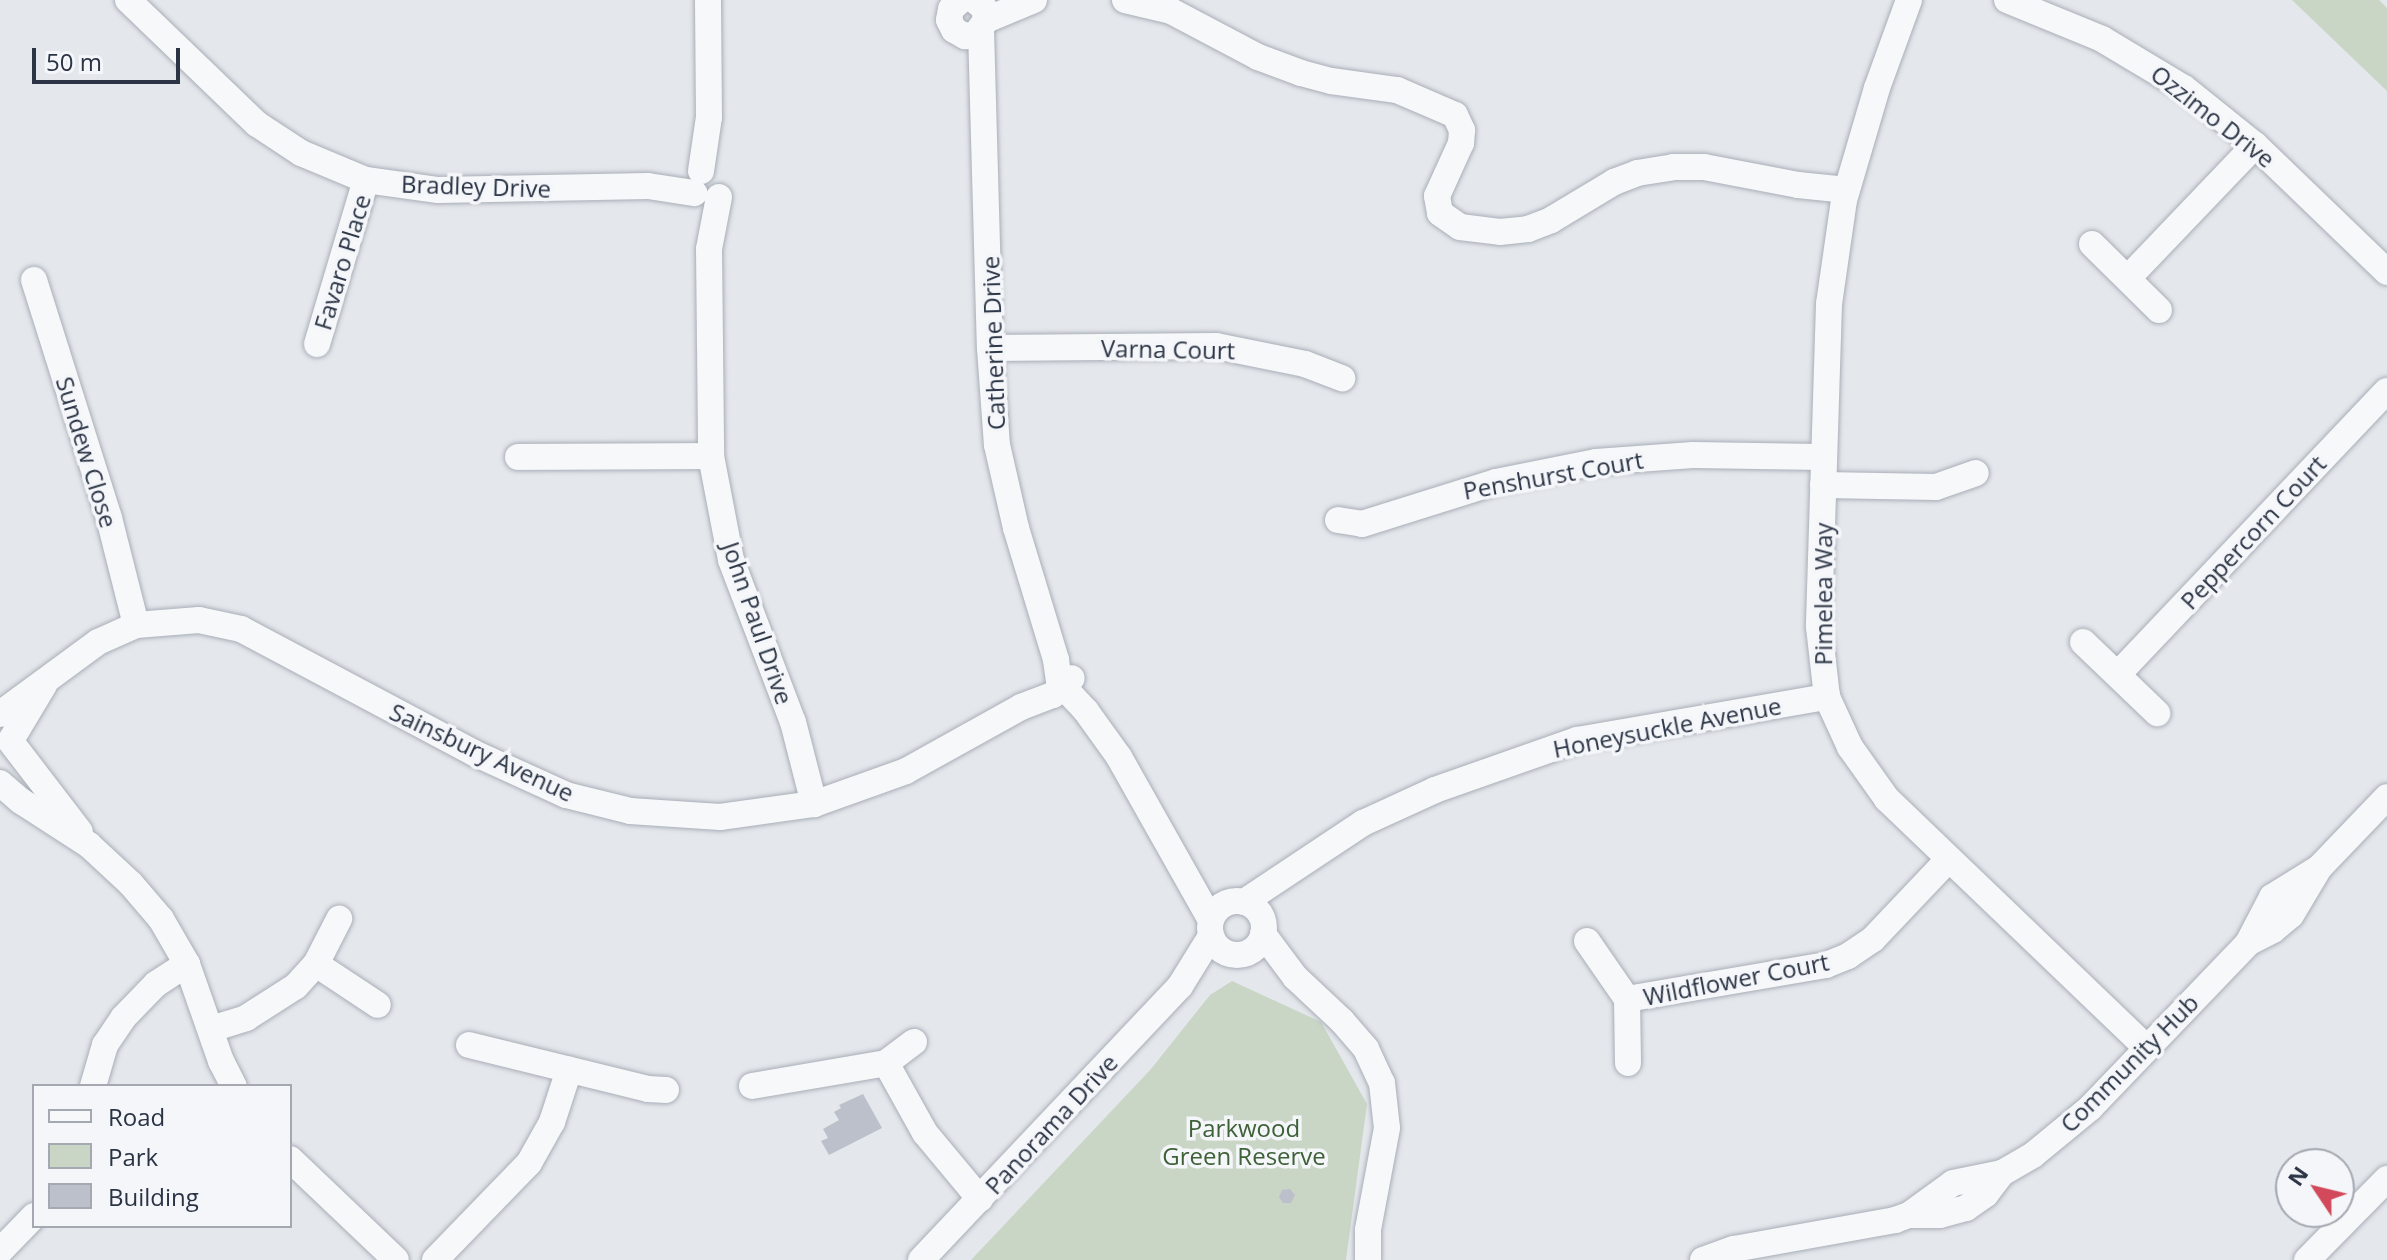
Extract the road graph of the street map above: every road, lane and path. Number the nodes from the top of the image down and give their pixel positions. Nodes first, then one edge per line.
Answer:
1 (128, 0) edge
2 (708, 0) edge
3 (1032, 0) edge
4 (1125, 0) edge
5 (1923, 0) edge
6 (2009, 0) edge
7 (969, 12) edge
8 (1906, 12) edge
9 (2255, 145) junction
10 (366, 180) junction
11 (705, 185) junction
12 (1845, 195) junction
13 (2092, 244) dead end
14 (2387, 272) edge
15 (2128, 278) junction
16 (34, 280) dead end
17 (2159, 310) dead end
18 (317, 344) dead end
19 (990, 348) junction
20 (1342, 378) dead end
21 (2387, 391) edge
22 (711, 456) junction
23 (518, 457) dead end
24 (1821, 457) junction
25 (1976, 473) dead end
26 (1823, 485) junction
27 (1338, 520) dead end
28 (136, 625) junction
29 (2083, 642) dead end
30 (2118, 674) junction
31 (49, 675) junction
32 (1065, 683) junction
33 (1827, 697) junction
34 (2157, 713) dead end
35 (0, 714) edge
36 (7, 735) edge
37 (0, 768) edge
38 (0, 783) edge
39 (2387, 797) edge
40 (814, 804) junction
41 (89, 845) junction
42 (1949, 859) junction
43 (1181, 864) junction
44 (1251, 914) junction
45 (339, 919) dead end
46 (1224, 941) junction
47 (1587, 941) dead end
48 (316, 964) junction
49 (191, 973) junction
50 (1295, 977) junction
51 (1627, 999) junction
52 (378, 1005) dead end
53 (211, 1029) junction
54 (914, 1042) dead end
55 (469, 1045) dead end
56 (2147, 1048) junction
57 (886, 1063) junction
58 (1628, 1063) dead end
59 (569, 1070) junction
60 (94, 1084) edge
61 (233, 1084) edge
62 (752, 1086) dead end
63 (666, 1090) dead end
64 (292, 1161) edge
65 (2387, 1179) edge
66 (980, 1199) junction
67 (32, 1218) edge
68 (0, 1251) edge
69 (1736, 1254) edge
70 (385, 1256) edge
71 (435, 1260) edge
72 (921, 1260) edge
73 (1368, 1260) edge
74 (1703, 1260) edge
75 (2307, 1260) edge

1 - 10 street, Bradley Drive
2 - 11 street, John Paul Drive
3 - 7 street
4 - 12 street
5 - 8 street, Pimelea Way
6 - 9 street, Ozzimo Drive
7 - 19 street, Catherine Drive
8 - 12 street, Pimelea Way
9 - 14 street, Ozzimo Drive
9 - 15 street
10 - 11 street, Bradley Drive
10 - 18 street, Favaro Place
11 - 22 street, John Paul Drive
12 - 24 street, Pimelea Way
13 - 15 street
15 - 17 street
16 - 28 street, Sundew Close
19 - 20 street, Varna Court
19 - 32 street, Catherine Drive
21 - 30 street, Peppercorn Court
22 - 23 street
22 - 40 street, John Paul Drive
24 - 26 street, Pimelea Way
24 - 27 street, Penshurst Court
25 - 26 street
26 - 33 street, Pimelea Way
28 - 31 street, Sainsbury Avenue
28 - 40 street, Sainsbury Avenue
29 - 30 street
30 - 34 street
31 - 35 street, Sainsbury Avenue
31 - 36 street, Sainsbury Avenue
32 - 40 street, Sainsbury Avenue
32 - 43 street
33 - 42 street, Pimelea Way
33 - 44 street, Honeysuckle Avenue
36 - 37 street, Sainsbury Avenue
36 - 41 street
38 - 41 street
39 - 56 street, Community Hub
41 - 49 street
42 - 51 street, Wildflower Court
42 - 56 street, Pimelea Way
43 - 44 street
43 - 46 street
44 - 46 street
44 - 46 street
44 - 50 street
45 - 48 street
46 - 50 street
46 - 66 street, Panorama Drive
47 - 51 street, Wildflower Court
48 - 52 street
48 - 53 street
49 - 53 street
49 - 60 street
50 - 73 street
51 - 58 street, Wildflower Court
53 - 61 street
54 - 57 street
55 - 59 street
56 - 69 street, Community Hub
57 - 62 street
57 - 66 street
59 - 63 street
59 - 71 street
64 - 70 street
65 - 75 street
66 - 72 street, Panorama Drive
67 - 68 street
69 - 74 street, Community Hub

